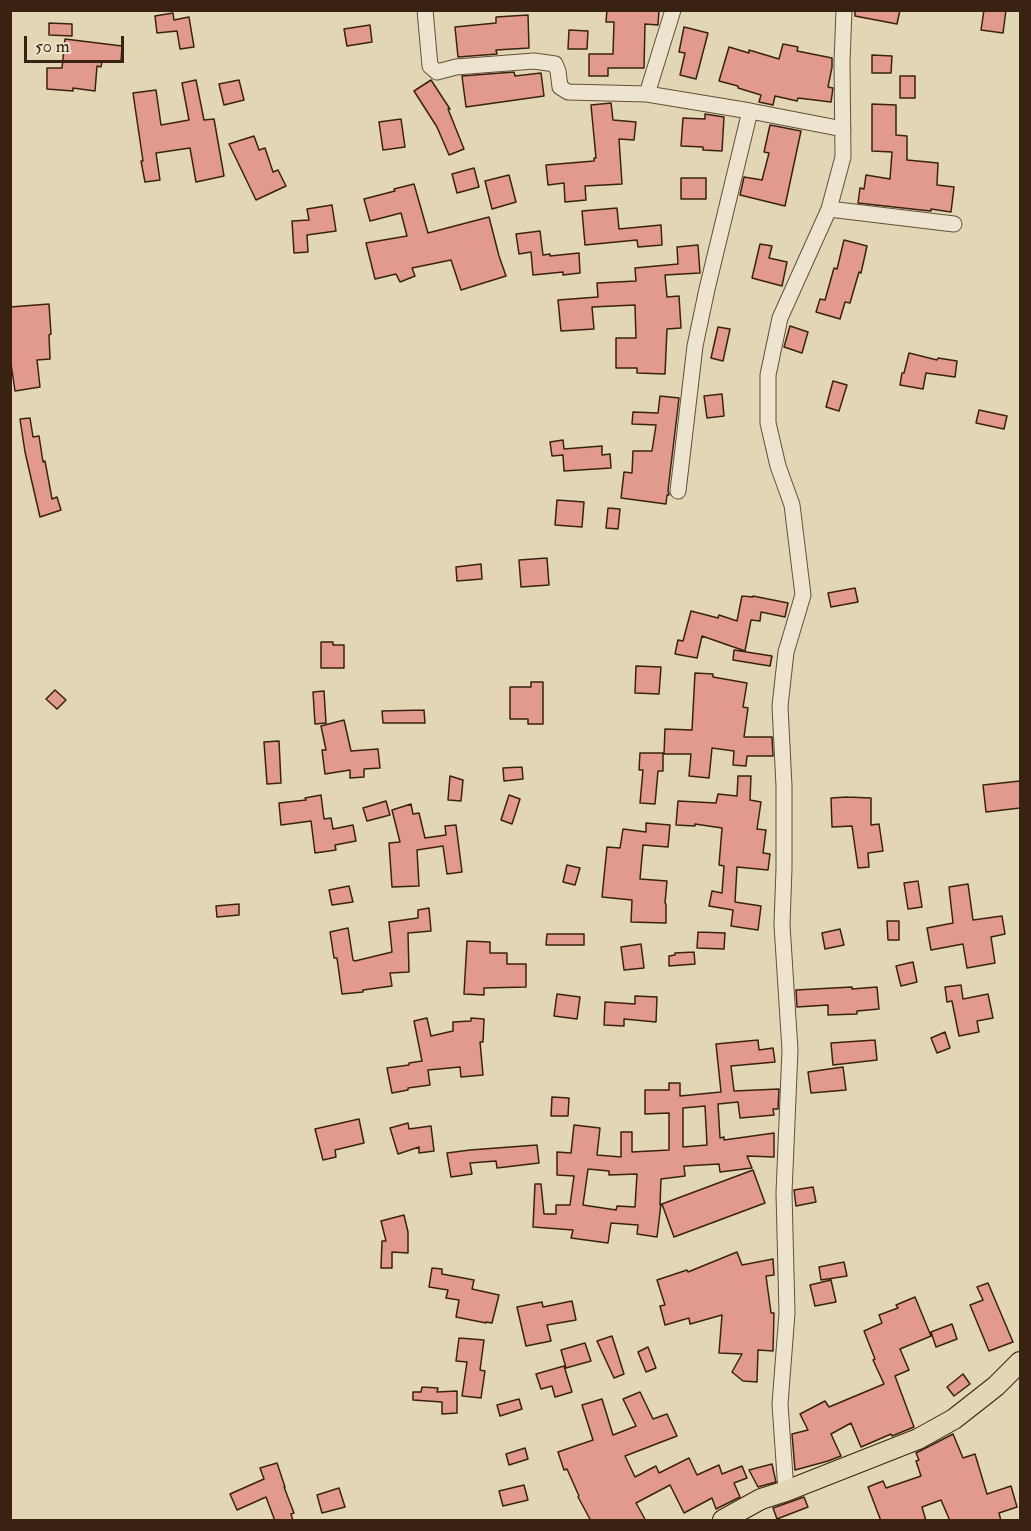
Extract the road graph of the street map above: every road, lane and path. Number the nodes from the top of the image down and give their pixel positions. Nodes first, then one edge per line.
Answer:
1 (425, 10) edge
2 (673, 10) edge
3 (844, 10) edge
4 (647, 94) junction
5 (750, 111) junction
6 (843, 129) junction
7 (829, 209) junction
8 (954, 224) dead end
9 (678, 491) dead end
10 (1020, 1362) edge
11 (786, 1491) junction
12 (723, 1521) edge

1 - 4 street
2 - 4 street
3 - 6 street
4 - 5 street
5 - 6 street
5 - 9 street
6 - 7 street
7 - 8 street
7 - 11 street
10 - 11 main road
11 - 12 main road

